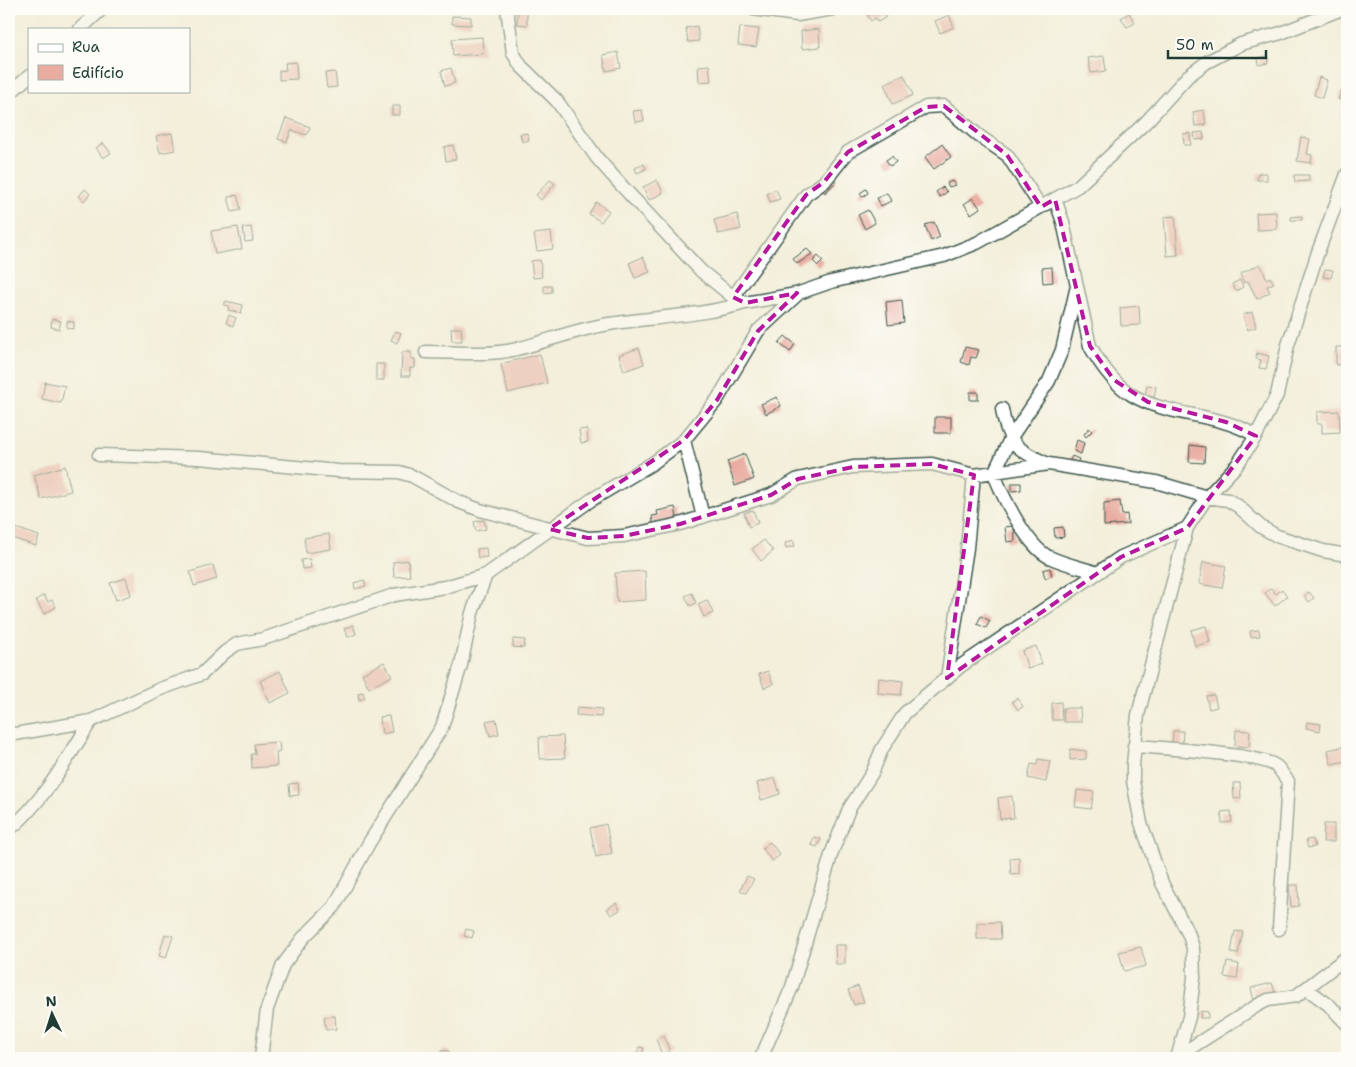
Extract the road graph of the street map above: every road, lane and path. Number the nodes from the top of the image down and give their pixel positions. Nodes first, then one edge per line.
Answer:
1 (102, 9) edge
2 (507, 9) edge
3 (753, 9) edge
4 (833, 9) edge
5 (1342, 9) edge
6 (81, 28) edge
7 (28, 77) edge
8 (9, 94) edge
9 (1347, 174) edge
10 (1055, 199) junction
11 (1041, 207) junction
12 (1076, 290) junction
13 (799, 293) junction
14 (733, 297) junction
15 (745, 302) junction
16 (426, 352) dead end
17 (1002, 409) dead end
18 (1256, 436) junction
19 (1010, 439) junction
20 (684, 440) junction
21 (99, 454) dead end
22 (1048, 464) junction
23 (994, 473) junction
24 (974, 475) junction
25 (1207, 497) junction
26 (703, 517) junction
27 (1187, 528) junction
28 (549, 529) junction
29 (1347, 555) edge
30 (1098, 573) junction
31 (486, 575) junction
32 (947, 678) junction
33 (91, 721) junction
34 (9, 735) edge
35 (1134, 746) junction
36 (9, 830) edge
37 (1279, 929) dead end
38 (1347, 957) edge
39 (1307, 989) junction
40 (1347, 1024) edge
41 (1177, 1057) edge
42 (262, 1058) edge
43 (762, 1058) edge

1 - 6 street
2 - 14 street
3 - 4 street
5 - 10 street
7 - 8 street
9 - 18 street
10 - 11 street
10 - 12 street
11 - 13 street
11 - 14 street
12 - 18 street
12 - 19 street
13 - 15 street
13 - 20 street
14 - 15 street
15 - 16 street
17 - 19 street
18 - 25 street
19 - 22 street
19 - 23 street
20 - 26 street
20 - 28 street
21 - 28 street
22 - 23 street
22 - 25 street
23 - 24 street
23 - 30 street
24 - 26 street
24 - 32 street
25 - 27 street
25 - 29 street
26 - 28 street
27 - 30 street
27 - 35 street
28 - 31 street
30 - 32 street
31 - 33 street
31 - 42 street
32 - 43 street
33 - 34 street
33 - 36 street
35 - 37 street
35 - 41 street
38 - 39 street
39 - 40 street
39 - 41 street

